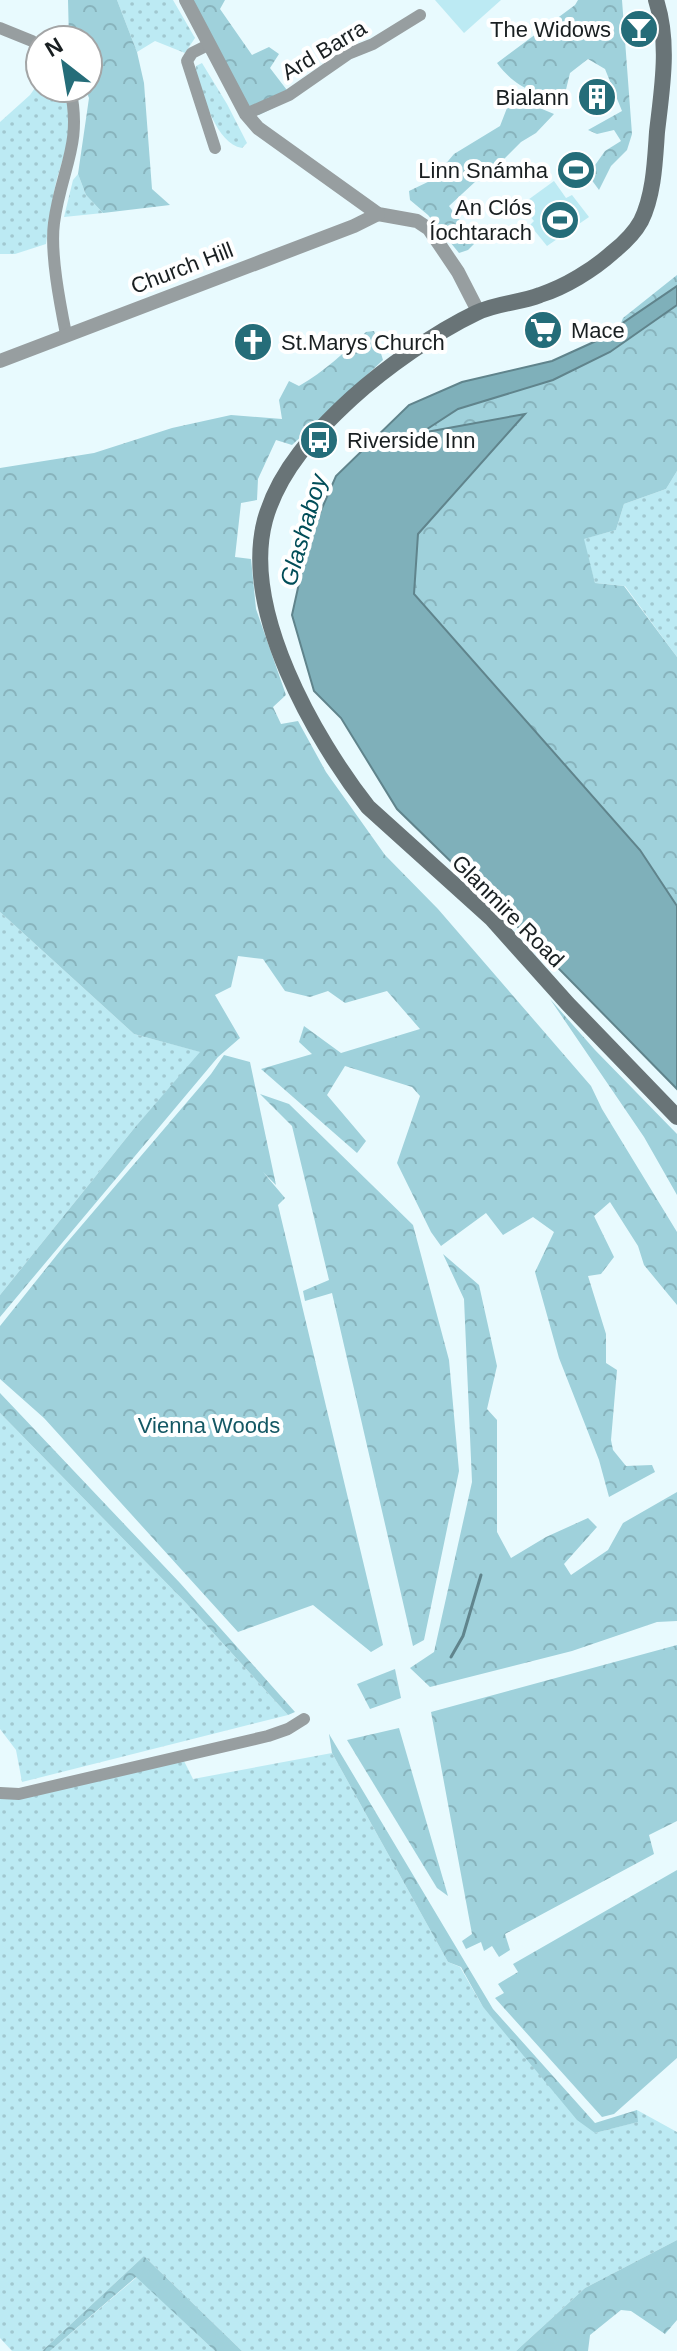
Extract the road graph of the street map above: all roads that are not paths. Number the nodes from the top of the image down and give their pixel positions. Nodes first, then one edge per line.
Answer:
1 (186, 0) edge
2 (656, 0) edge
3 (420, 15) dead end
4 (0, 28) edge
5 (24, 38) edge
6 (208, 45) junction
7 (73, 104) edge
8 (246, 114) junction
9 (215, 148) dead end
10 (378, 214) junction
11 (478, 311) junction
12 (66, 334) junction
13 (0, 361) edge
14 (677, 1117) edge
15 (304, 1719) dead end
16 (0, 1793) edge

1 - 6 street
2 - 11 main road, Glanmire Road
3 - 8 street, Ard Barra
4 - 5 street
6 - 8 street
6 - 9 street
7 - 12 street
8 - 10 street
10 - 11 street
10 - 12 street, Church Hill
11 - 14 main road, Glanmire Road
12 - 13 street, Church Hill
15 - 16 street

